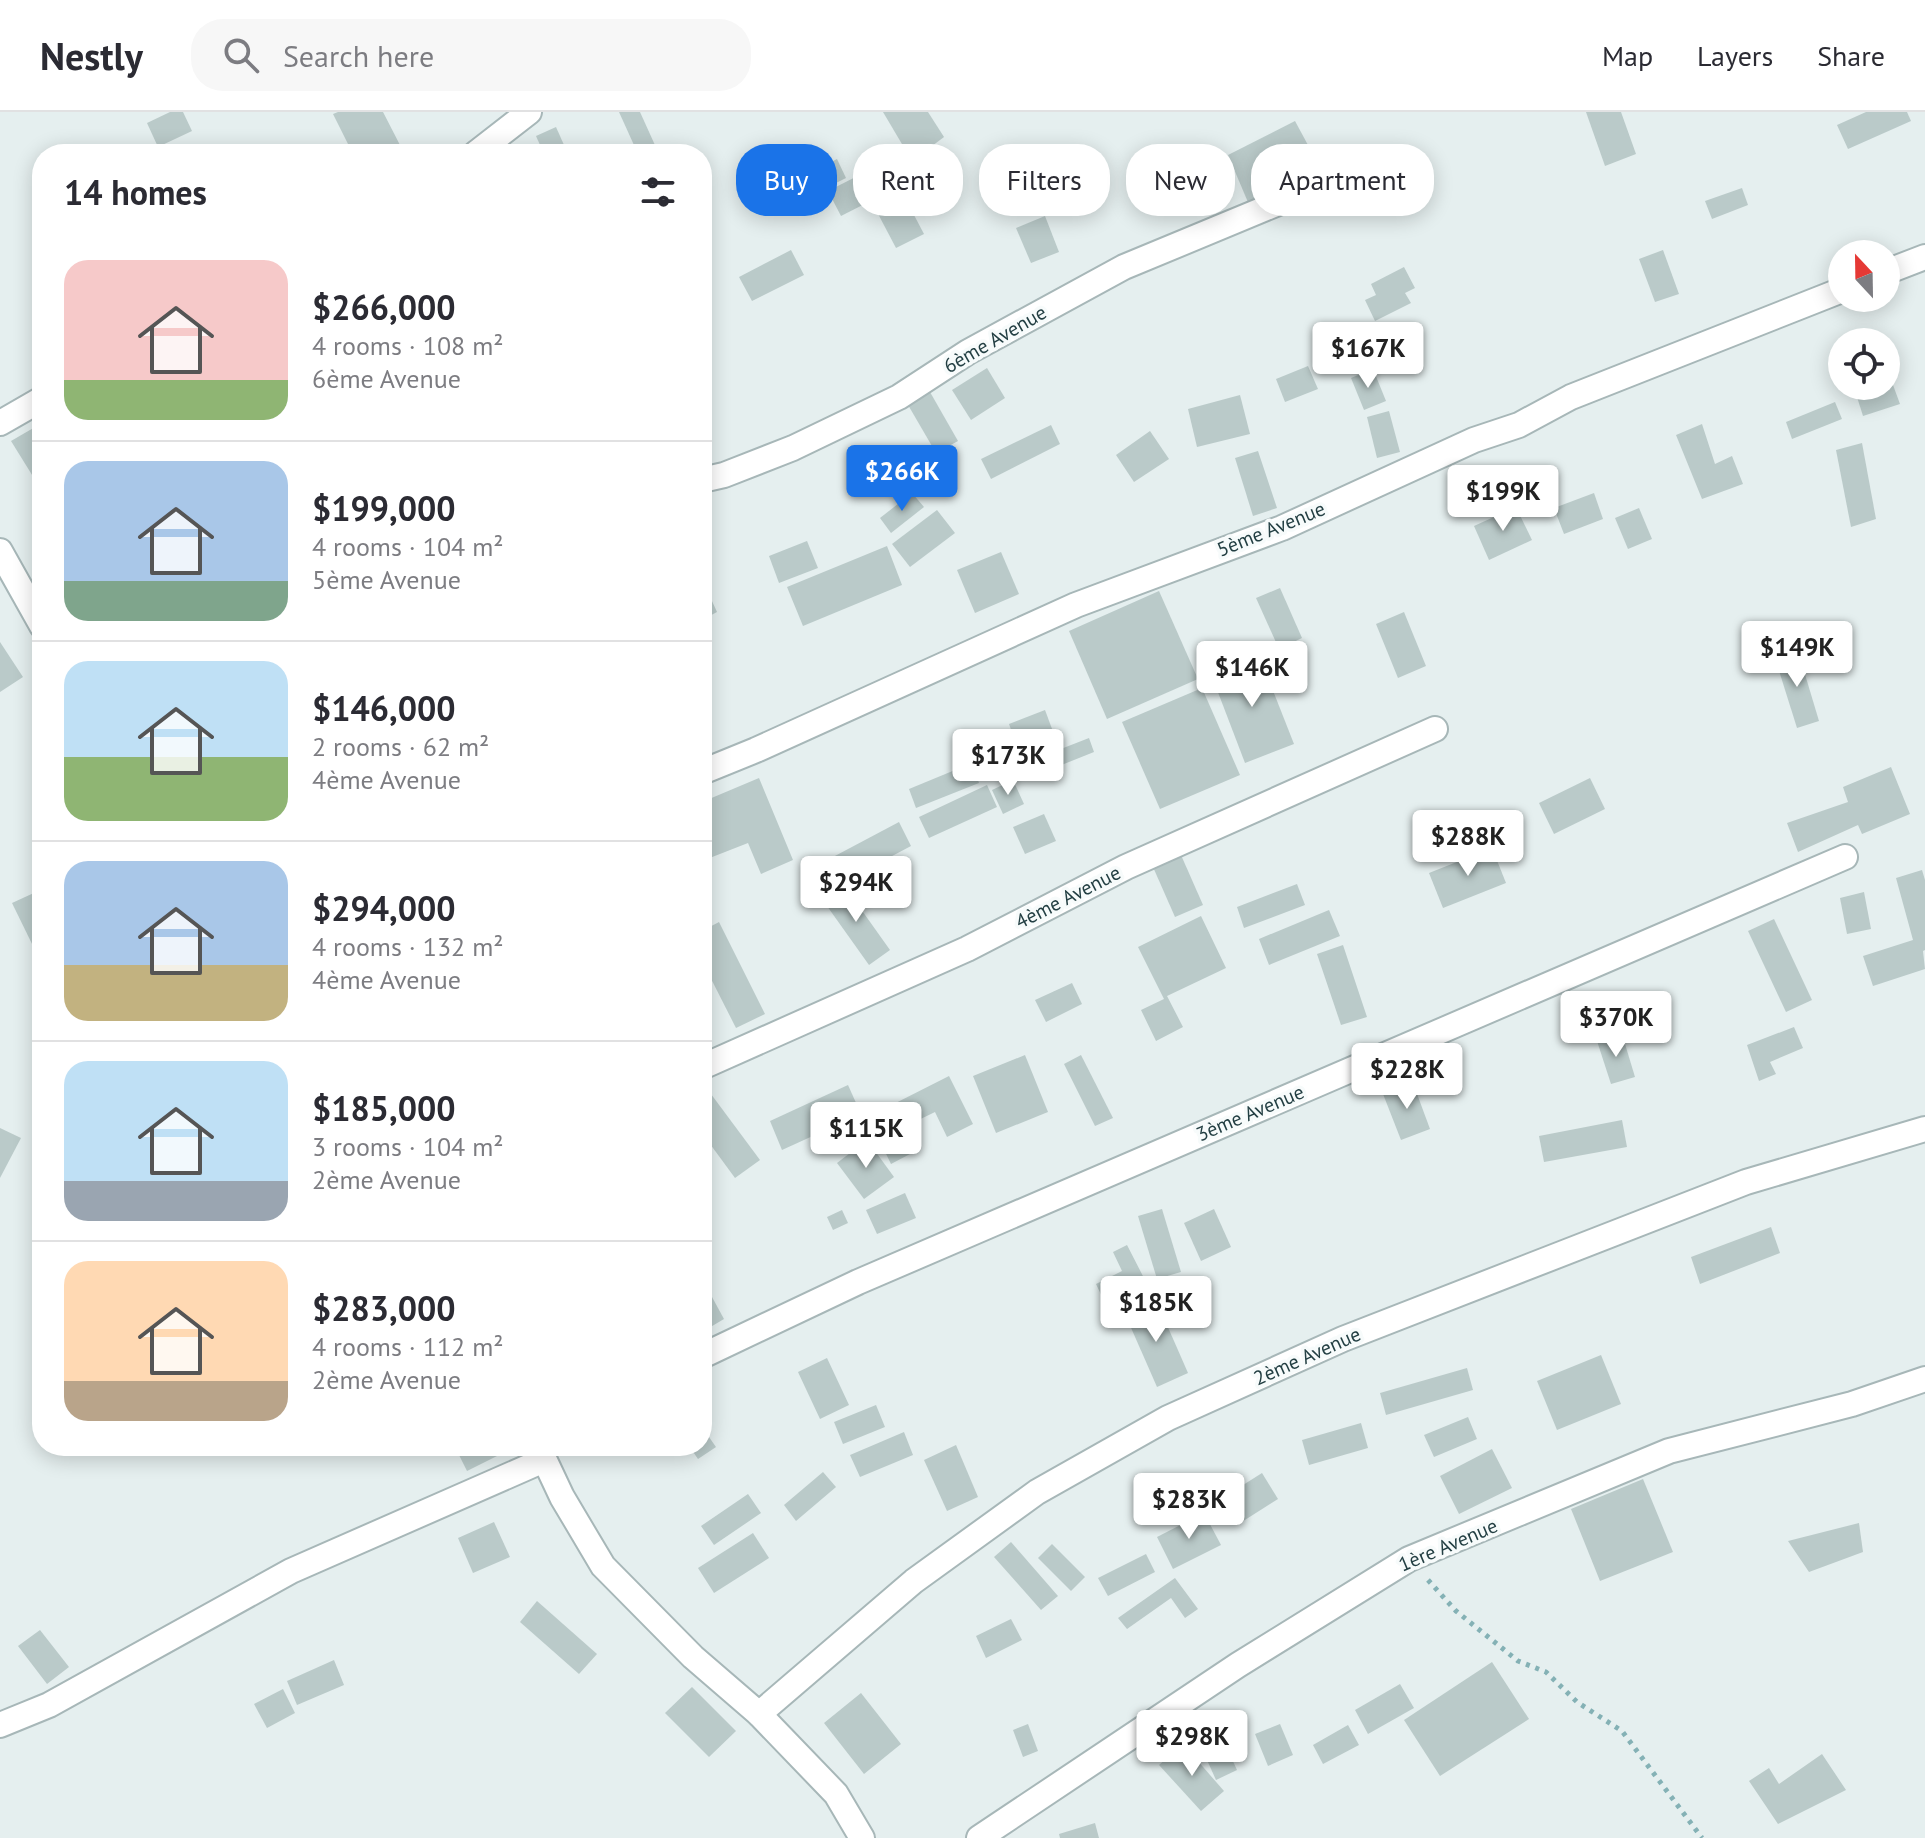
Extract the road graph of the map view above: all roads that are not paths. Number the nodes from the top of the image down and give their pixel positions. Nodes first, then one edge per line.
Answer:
1 (529, 112) edge
2 (488, 144) edge
3 (1251, 214) edge
4 (1925, 257) edge
5 (1900, 267) edge
6 (1828, 296) edge
7 (32, 405) edge
8 (0, 423) edge
9 (712, 478) edge
10 (0, 551) edge
11 (32, 608) edge
12 (1435, 729) dead end
13 (712, 768) edge
14 (1845, 857) dead end
15 (712, 1063) edge
16 (1925, 1129) edge
17 (712, 1351) edge
18 (1925, 1379) edge
19 (535, 1456) edge
20 (542, 1456) edge
21 (759, 1714) junction
22 (0, 1725) edge
23 (862, 1838) edge
24 (979, 1838) edge

1 - 2 street
3 - 9 street, 6ème Avenue
4 - 5 street
6 - 13 street, 5ème Avenue
7 - 8 street
10 - 11 street
12 - 15 street, 4ème Avenue
14 - 17 street, 3ème Avenue
16 - 21 street, 2ème Avenue
18 - 24 street, 1ère Avenue
19 - 22 street
20 - 21 street
21 - 23 street

